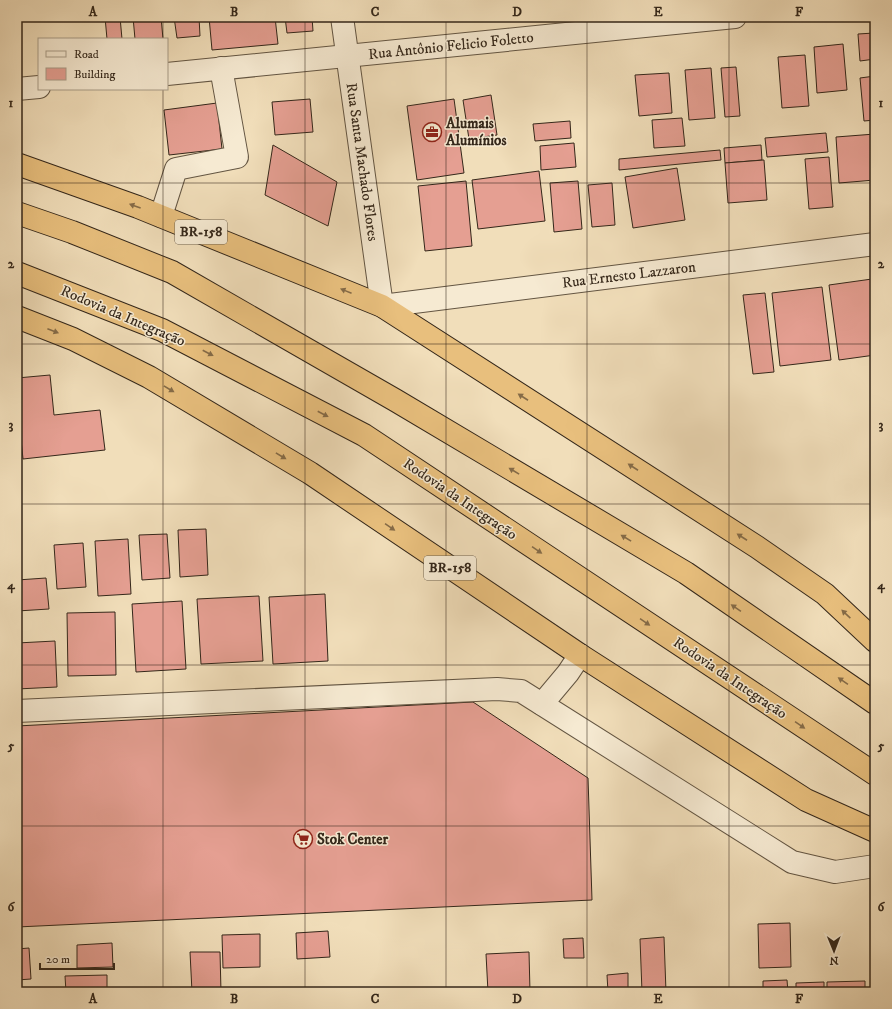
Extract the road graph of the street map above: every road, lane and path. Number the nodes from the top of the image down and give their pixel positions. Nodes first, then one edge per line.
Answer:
1 (342, 17) edge
2 (735, 17) edge
3 (348, 56) junction
4 (221, 68) junction
5 (168, 74) edge
6 (38, 87) edge
7 (17, 89) edge
8 (17, 164) edge
9 (17, 213) edge
10 (161, 216) junction
11 (875, 244) edge
12 (17, 273) edge
13 (382, 306) junction
14 (17, 317) edge
15 (875, 641) edge
16 (580, 655) junction
17 (875, 703) edge
18 (542, 704) junction
19 (17, 711) edge
20 (875, 774) edge
21 (875, 831) edge
22 (875, 866) edge

1 - 3 street, Rua Santa Machado Flores
2 - 3 street, Rua Antônio Felicio Foletto
3 - 4 street, Rua Antônio Felicio Foletto
3 - 13 street, Rua Santa Machado Flores
4 - 5 street, Rua Antônio Felicio Foletto
4 - 10 street
6 - 7 street
10 -> 8 highway, BR-158
17 -> 9 highway
13 -> 10 highway, BR-158
11 - 13 street, Rua Ernesto Lazzaron
12 -> 20 highway, Rodovia da Integração
15 -> 13 highway, BR-158
14 -> 16 highway, BR-158
16 - 18 street
16 - 21 highway, BR-158
18 - 19 street
18 - 22 street

